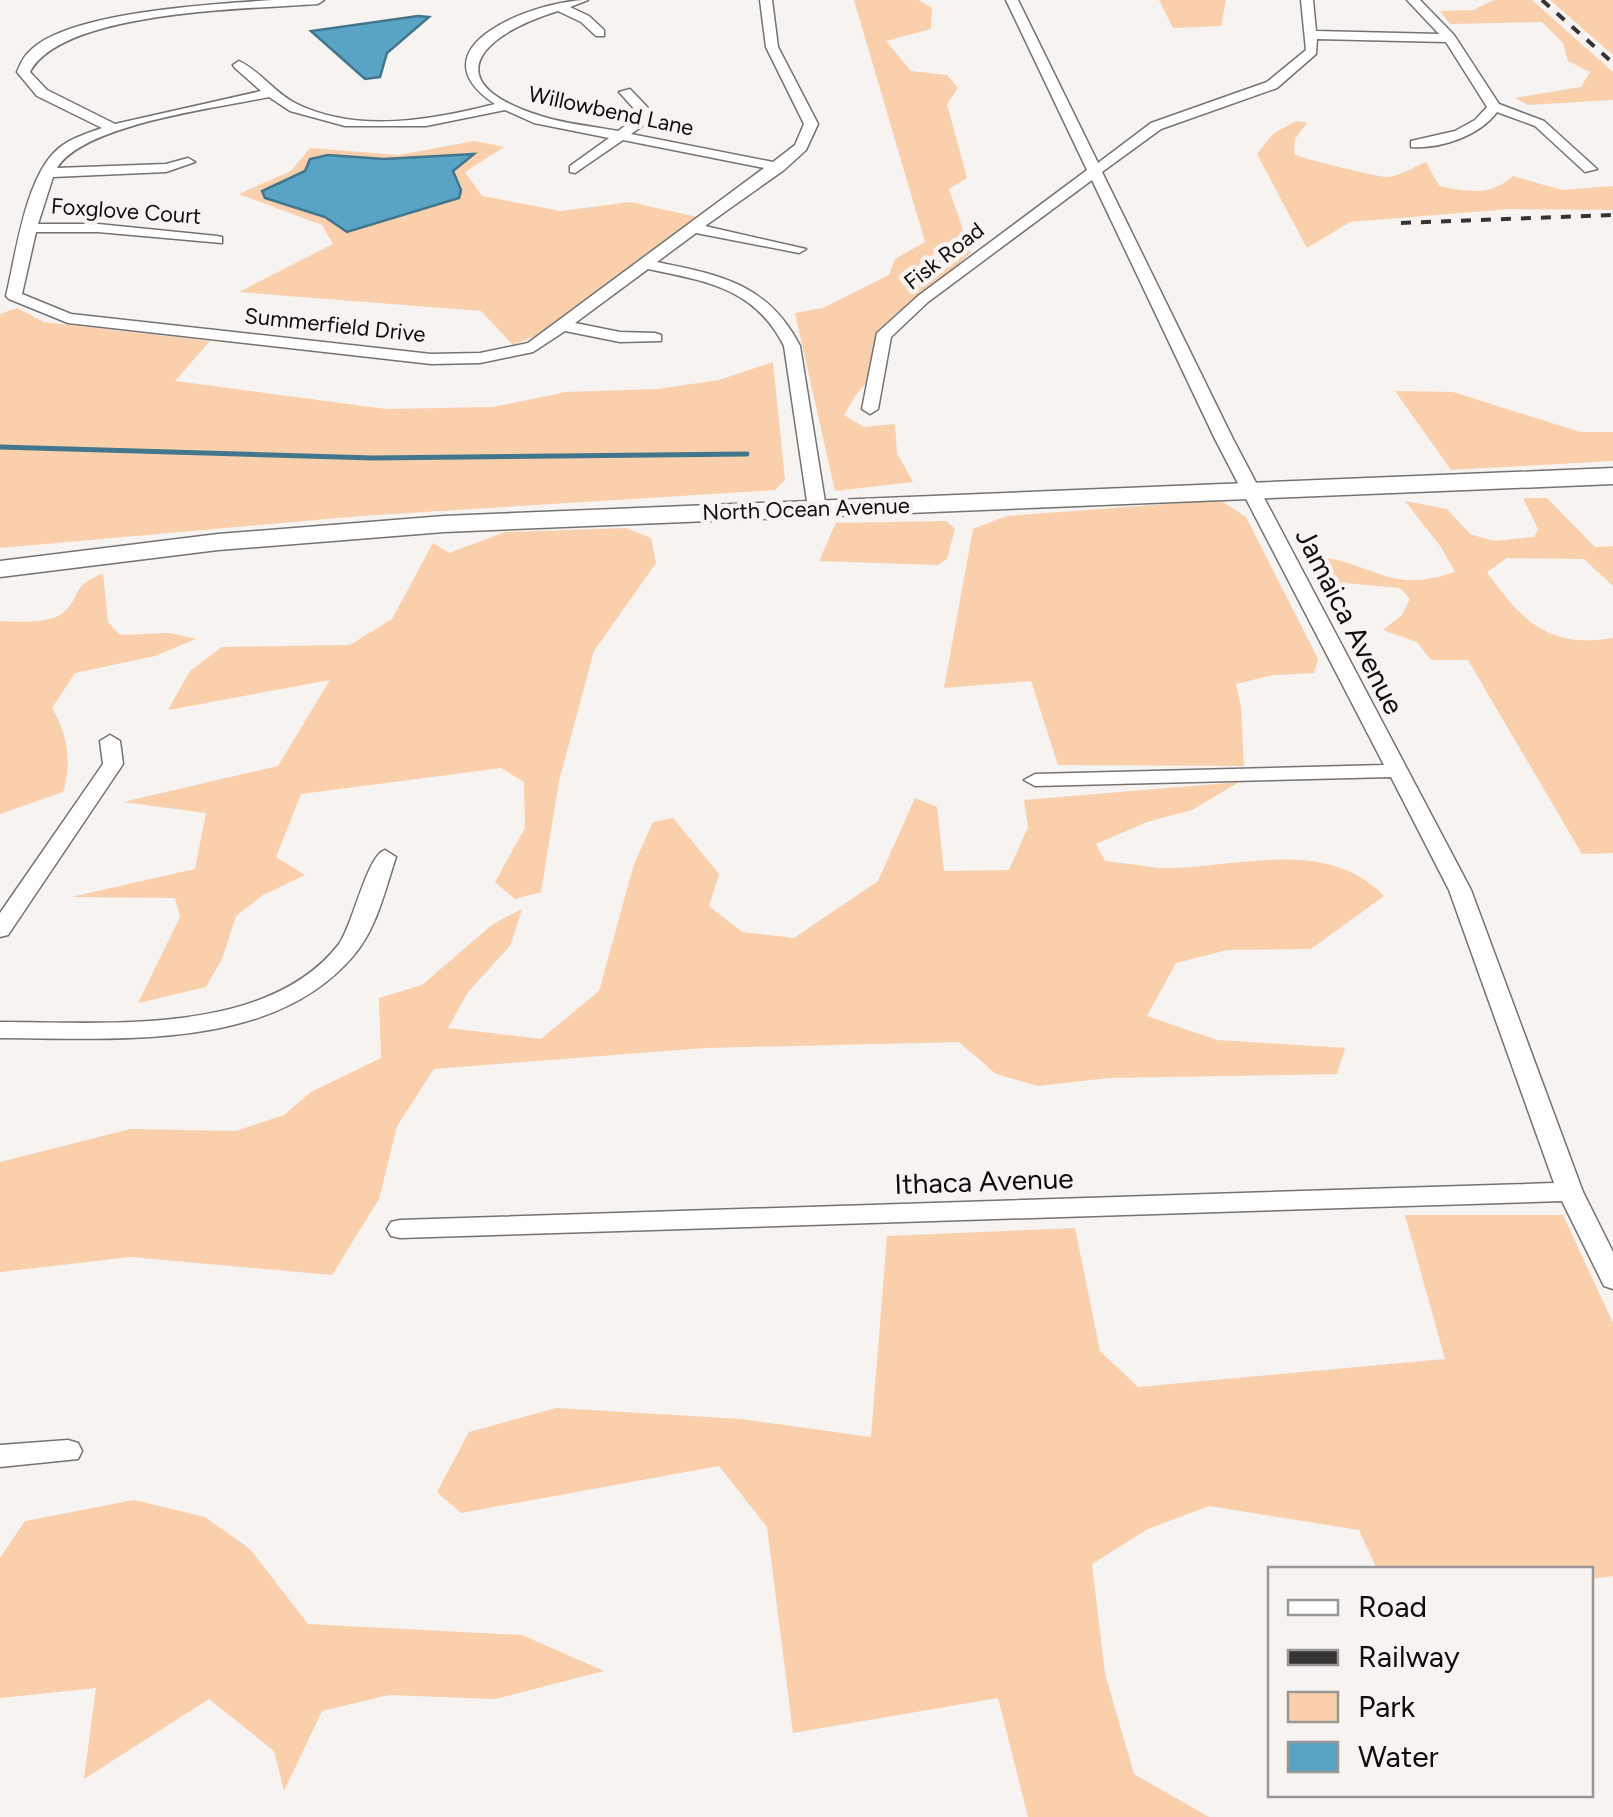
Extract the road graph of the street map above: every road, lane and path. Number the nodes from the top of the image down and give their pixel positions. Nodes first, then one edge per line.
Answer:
1 (318, 0) edge
2 (582, 0) edge
3 (766, 0) edge
4 (1012, 0) edge
5 (1307, 0) edge
6 (1413, 0) edge
7 (558, 8) junction
8 (600, 33) dead end
9 (1311, 35) junction
10 (1450, 38) junction
11 (239, 65) dead end
12 (625, 92) dead end
13 (271, 94) junction
14 (504, 106) junction
15 (1492, 112) junction
16 (111, 127) junction
17 (623, 137) junction
18 (1416, 144) dead end
19 (188, 162) dead end
20 (779, 166) junction
21 (1590, 168) dead end
22 (575, 169) dead end
23 (1094, 170) junction
24 (49, 173) junction
25 (31, 228) junction
26 (695, 228) junction
27 (218, 240) dead end
28 (799, 249) dead end
29 (646, 264) junction
30 (564, 326) junction
31 (654, 338) dead end
32 (870, 409) dead end
33 (1613, 476) edge
34 (1252, 490) junction
35 (817, 508) junction
36 (0, 568) edge
37 (110, 742) dead end
38 (1397, 770) junction
39 (1035, 780) dead end
40 (385, 857) dead end
41 (0, 930) edge
42 (0, 1030) edge
43 (1570, 1192) junction
44 (400, 1230) dead end
45 (1613, 1279) edge
46 (68, 1451) dead end
47 (0, 1456) edge

1 - 16 street
2 - 7 street, Willowbend Lane
3 - 20 street, Summerfield Drive
4 - 23 street, Jamaica Avenue
5 - 9 street
6 - 10 street
7 - 8 street
7 - 14 street, Willowbend Lane
9 - 10 street
9 - 23 street, Fisk Road
10 - 15 street
11 - 13 street
12 - 17 street
13 - 14 street
13 - 16 street, Summerfield Drive
14 - 17 street, Willowbend Lane
15 - 18 street
15 - 21 street
16 - 24 street, Summerfield Drive
17 - 20 street, Willowbend Lane
17 - 22 street
19 - 24 street
20 - 26 street, Summerfield Drive
23 - 32 street, Fisk Road
23 - 34 street, Jamaica Avenue
24 - 25 street, Summerfield Drive
25 - 27 street, Foxglove Court
25 - 30 street, Summerfield Drive
26 - 28 street
26 - 29 street, Summerfield Drive
29 - 30 street, Summerfield Drive
29 - 35 street
30 - 31 street
33 - 34 main road, North Ocean Avenue
34 - 35 main road, North Ocean Avenue
34 - 38 street, Jamaica Avenue
35 - 36 main road, North Ocean Avenue
37 - 41 street
38 - 39 street
38 - 43 street, Jamaica Avenue
40 - 42 street
43 - 44 street, Ithaca Avenue
43 - 45 street, Jamaica Avenue
46 - 47 street

